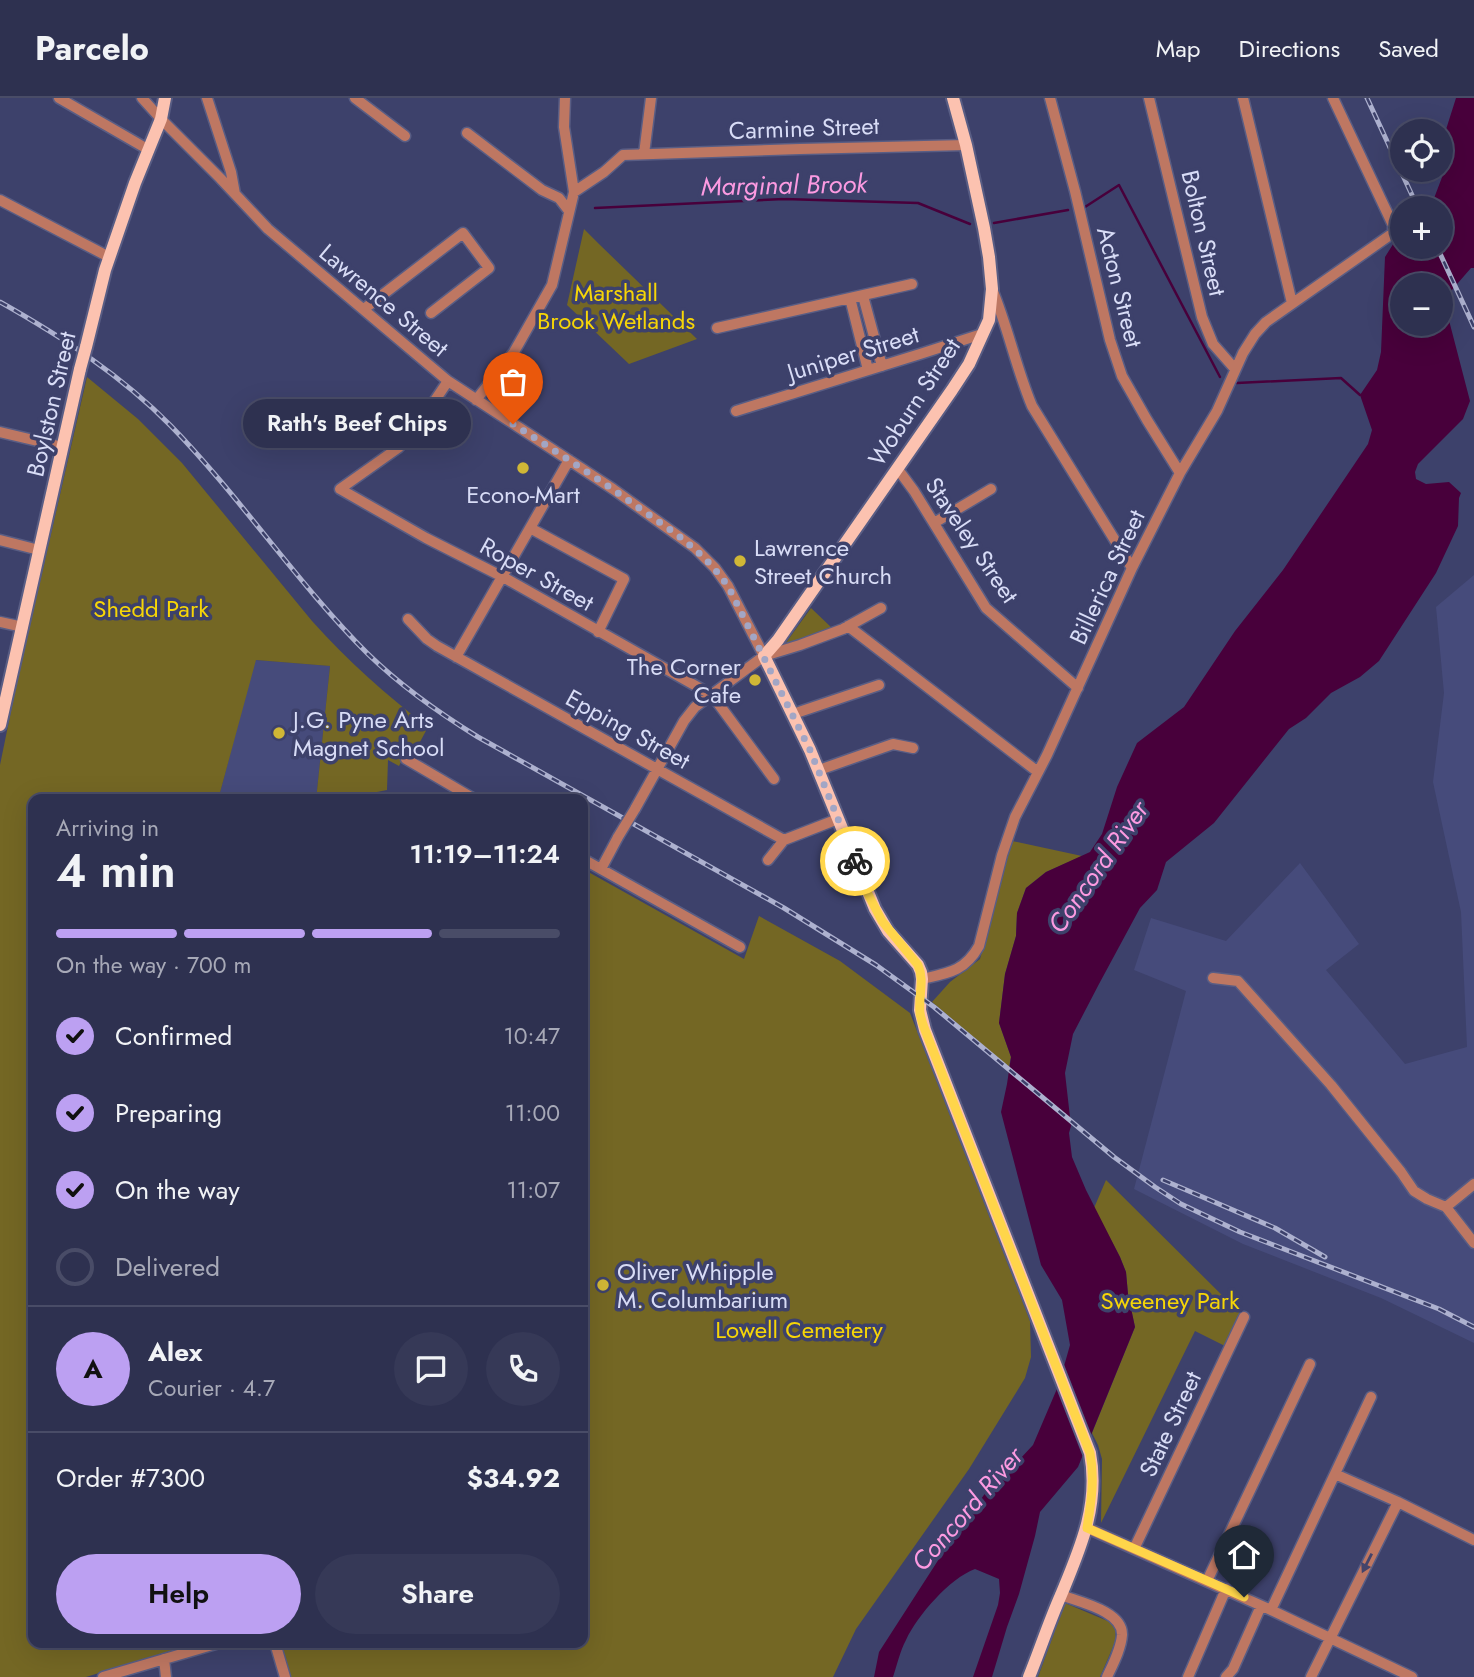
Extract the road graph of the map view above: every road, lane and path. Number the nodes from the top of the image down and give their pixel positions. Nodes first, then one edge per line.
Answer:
1 (60, 98) edge
2 (142, 98) edge
3 (165, 98) edge
4 (207, 98) edge
5 (355, 98) edge
6 (565, 98) edge
7 (651, 98) edge
8 (953, 98) edge
9 (1050, 98) edge
10 (1149, 98) edge
11 (1243, 98) edge
12 (1333, 98) edge
13 (161, 119) junction
14 (467, 132) dead end
15 (405, 136) dead end
16 (966, 145) junction
17 (149, 150) junction
18 (644, 154) junction
19 (574, 192) junction
20 (235, 195) junction
21 (0, 200) edge
22 (569, 211) junction
23 (109, 257) junction
24 (912, 284) dead end
25 (992, 289) junction
26 (863, 296) junction
27 (850, 299) junction
28 (1292, 303) junction
29 (364, 309) junction
30 (431, 313) dead end
31 (717, 328) dead end
32 (982, 334) junction
33 (882, 366) junction
34 (1235, 369) junction
35 (868, 370) junction
36 (448, 381) junction
37 (476, 400) junction
38 (736, 411) dead end
39 (0, 432) edge
40 (63, 447) junction
41 (569, 460) junction
42 (897, 468) junction
43 (1180, 473) junction
44 (991, 489) dead end
45 (934, 523) junction
46 (530, 528) junction
47 (0, 540) edge
48 (39, 550) junction
49 (1132, 568) junction
50 (503, 577) junction
51 (881, 608) dead end
52 (408, 619) dead end
53 (0, 622) edge
54 (848, 626) junction
55 (23, 627) junction
56 (598, 632) junction
57 (764, 656) junction
58 (456, 657) junction
59 (879, 685) dead end
60 (1078, 688) junction
61 (712, 695) junction
62 (793, 714) junction
63 (0, 725) edge
64 (913, 748) dead end
65 (405, 759) dead end
66 (657, 769) junction
67 (819, 770) junction
68 (1038, 772) junction
69 (774, 779) dead end
70 (467, 794) edge
71 (838, 819) junction
72 (784, 840) junction
73 (768, 860) dead end
74 (588, 862) edge
75 (600, 869) junction
76 (740, 947) dead end
77 (1213, 978) dead end
78 (922, 979) junction
79 (1474, 1184) edge
80 (1446, 1207) junction
81 (1474, 1243) edge
82 (1244, 1317) dead end
83 (1310, 1364) dead end
84 (1371, 1397) dead end
85 (1335, 1474) junction
86 (1398, 1502) junction
87 (1087, 1528) junction
88 (1474, 1539) edge
89 (1134, 1549) junction
90 (1207, 1581) junction
91 (1226, 1589) junction
92 (1061, 1595) junction
93 (1266, 1608) junction
94 (1330, 1637) junction
95 (202, 1648) edge
96 (276, 1648) edge
97 (164, 1659) junction
98 (103, 1677) edge
99 (166, 1677) edge
100 (285, 1677) edge
101 (1029, 1677) edge
102 (1107, 1677) edge
103 (1188, 1677) edge
104 (1226, 1677) edge
105 (1311, 1677) edge
106 (1412, 1677) edge

1 - 17 street
2 - 13 street, Lawrence Street
3 - 13 main road, Boylston Street
4 - 20 street
5 - 15 street
6 - 19 street
7 - 18 street
8 - 16 main road, Woburn Street
9 - 43 street, Acton Street
10 - 34 street, Bolton Street
11 - 28 street
12 - 28 street, Billerica Street
13 - 17 main road, Boylston Street
13 - 20 street, Lawrence Street
14 - 22 street
16 - 18 street, Carmine Street
16 - 25 main road, Woburn Street
17 - 23 main road, Boylston Street
18 - 19 street, Carmine Street
19 - 22 street
20 - 29 street, Lawrence Street
21 - 23 street
22 - 37 street
23 - 40 main road, Boylston Street, bridge
24 - 26 street
25 - 32 main road, Woburn Street
25 - 49 street
26 - 27 street
26 - 33 street
27 - 31 street
27 - 35 street
28 - 34 street, Billerica Street
29 - 30 street
29 - 36 street, Lawrence Street
32 - 33 street, Juniper Street
32 - 42 main road, Woburn Street
33 - 35 street, Juniper Street
34 - 43 street, Billerica Street
35 - 38 street, Juniper Street
36 - 37 street, Lawrence Street
36 - 50 street, Roper Street
37 - 41 street, Lawrence Street
39 - 40 street
40 - 48 main road, Boylston Street
41 - 46 street
41 - 57 street, Lawrence Street
42 - 45 street, Staveley Street
42 - 57 main road, Woburn Street
43 - 49 street, Billerica Street
44 - 45 street
45 - 60 street, Staveley Street
46 - 50 street
46 - 56 street
47 - 48 street
48 - 55 main road, Boylston Street
49 - 60 street, Billerica Street
50 - 56 street, Roper Street
50 - 58 street
51 - 54 street
52 - 58 street, Epping Street
53 - 55 street
54 - 57 street
54 - 68 street
55 - 63 main road, Boylston Street
56 - 61 street, Roper Street
57 - 61 street
57 - 62 main road, Lawrence Street
58 - 66 street, Epping Street
59 - 62 street
60 - 68 street, Billerica Street
61 - 66 street
61 - 69 street
62 - 67 main road, Lawrence Street
64 - 67 street
65 - 70 street
66 - 72 street, Epping Street
66 - 75 street, bridge
67 - 71 main road, Lawrence Street
68 - 78 street, Billerica Street
71 - 72 street
71 - 78 main road, Lawrence Street
72 - 73 street
74 - 75 street
75 - 76 street
77 - 80 street
78 - 87 main road
79 - 80 street
80 - 81 street
82 - 89 street, State Street
83 - 90 street
84 - 85 street
85 - 86 street
85 - 93 street
86 - 88 street
86 -> 94 street
87 - 89 street
87 - 92 main road
89 - 90 street
90 - 91 street
91 - 93 street
91 - 103 street
92 - 101 main road
92 - 102 street
93 - 94 street
93 - 104 street
94 - 105 street
94 - 106 street
95 - 97 street
96 - 100 street
97 - 98 street
97 - 99 street

